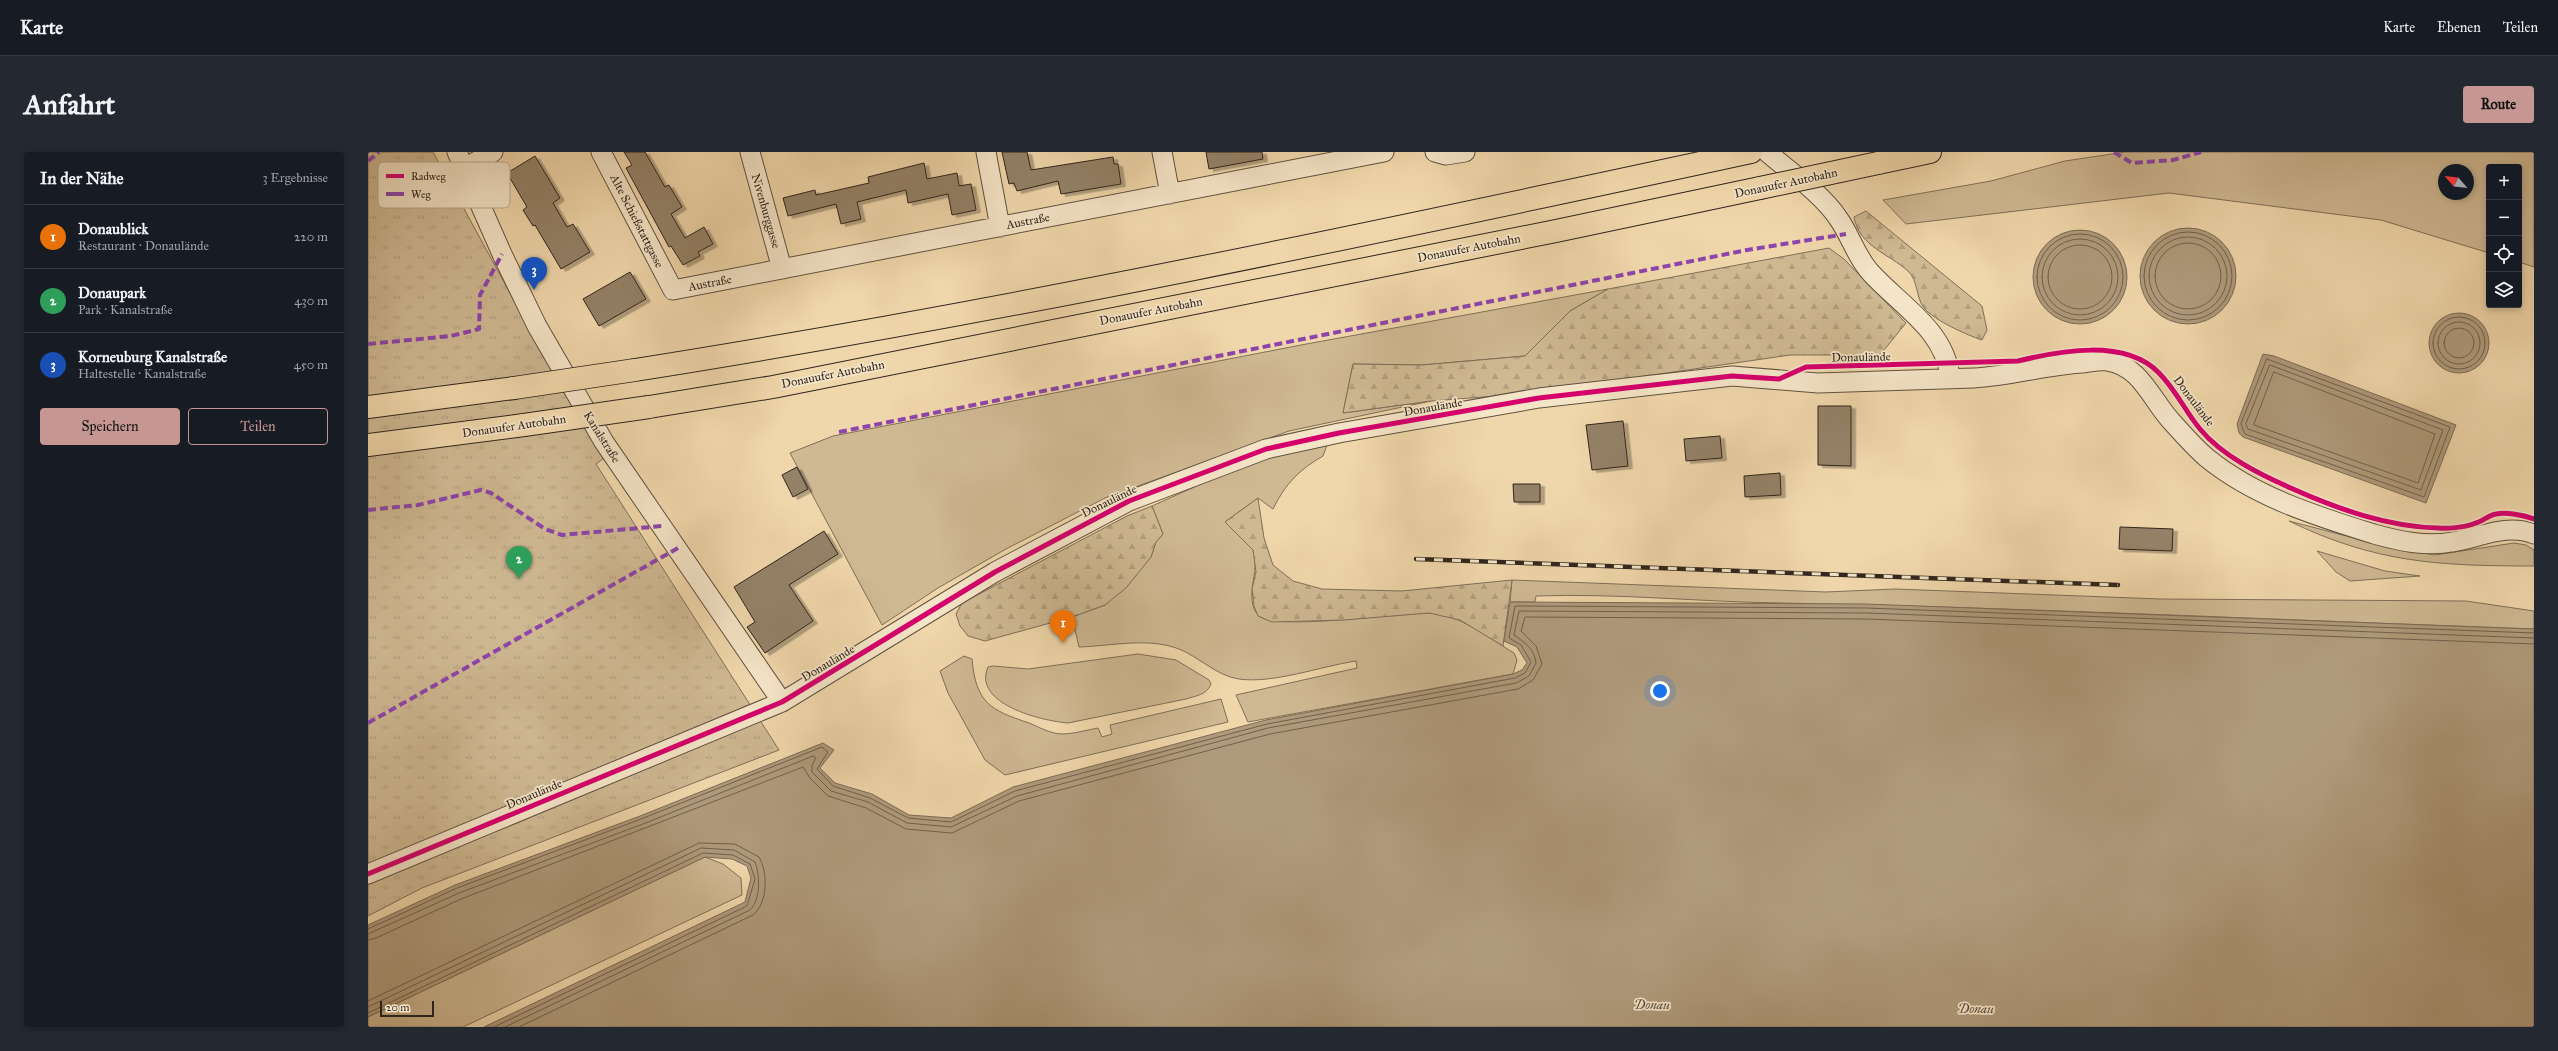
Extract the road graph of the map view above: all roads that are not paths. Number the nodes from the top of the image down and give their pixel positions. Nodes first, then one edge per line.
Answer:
1 (493, 152) edge
2 (601, 152) edge
3 (750, 152) edge
4 (986, 152) edge
5 (1162, 152) edge
6 (1384, 152) edge
7 (1435, 152) edge
8 (1465, 152) edge
9 (1751, 152) edge
10 (1767, 152) edge
11 (1930, 152) edge
12 (1729, 155) edge
13 (461, 160) edge
14 (1170, 194) junction
15 (482, 208) edge
16 (1000, 227) junction
17 (782, 269) junction
18 (673, 290) joint
19 (1950, 377) junction
20 (368, 407) edge
21 (368, 445) edge
22 (2534, 534) edge
23 (782, 702) junction
24 (368, 874) edge

1 - 13 street
2 - 18 street, Alte Schießstattgasse
3 - 17 street, Nivenburggasse
4 - 16 street
5 - 14 street
6 - 14 street, Austraße
7 - 8 street
9 - 12 highway
10 - 19 street
11 - 21 highway, Donauufer Autobahn, bridge
12 - 20 highway, bridge
14 - 16 street, Austraße
15 - 23 street, Kanalstraße
16 - 17 street, Austraße
17 - 18 street, Austraße
19 - 22 street, Donaulände
19 - 23 street, Donaulände
23 - 24 street, Donaulände

